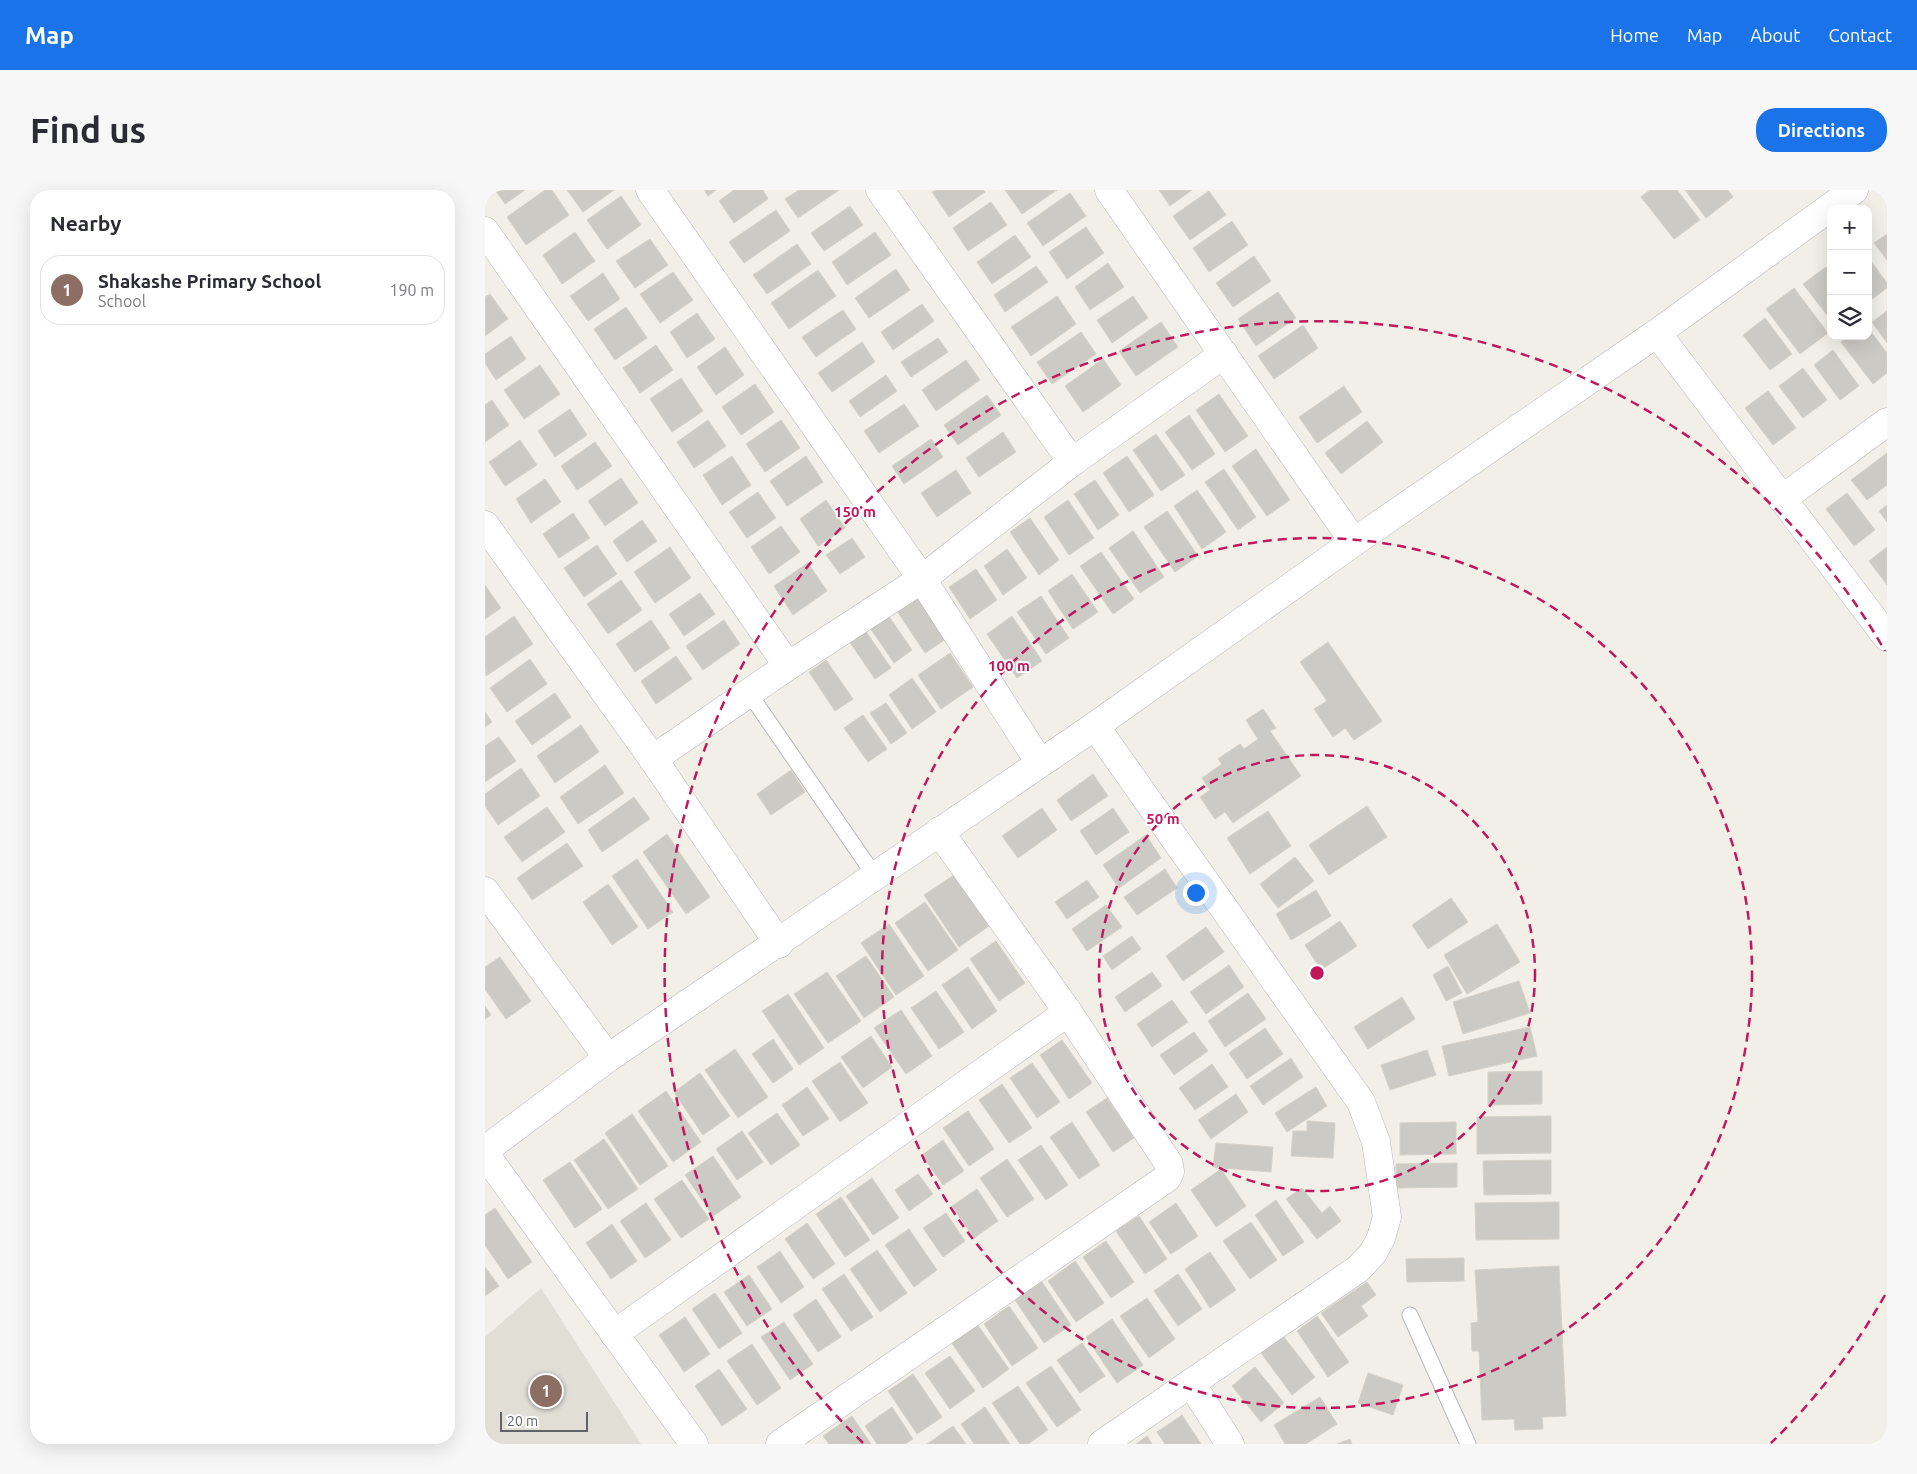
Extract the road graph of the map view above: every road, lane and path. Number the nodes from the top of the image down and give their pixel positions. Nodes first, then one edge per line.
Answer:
1 (650, 190) edge
2 (880, 190) edge
3 (1109, 190) edge
4 (1854, 190) edge
5 (485, 232) edge
6 (1657, 333) junction
7 (1224, 354) junction
8 (1887, 422) edge
9 (1073, 462) junction
10 (1782, 499) junction
11 (485, 525) edge
12 (1354, 542) junction
13 (922, 579) junction
14 (1887, 637) edge
15 (788, 666) junction
16 (749, 693) junction
17 (1095, 726) junction
18 (653, 759) junction
19 (1040, 763) junction
20 (939, 831) junction
21 (875, 876) junction
22 (485, 891) edge
23 (779, 944) junction
24 (1068, 1012) junction
25 (608, 1058) junction
26 (485, 1150) edge
27 (485, 1154) edge
28 (1410, 1315) dead end
29 (614, 1334) junction
30 (1191, 1384) junction
31 (694, 1444) edge
32 (779, 1444) edge
33 (1102, 1444) edge
34 (1230, 1444) edge
35 (1468, 1444) edge

1 - 13 street
2 - 9 street
3 - 7 street
4 - 6 street
5 - 15 street
6 - 10 street
6 - 12 street
7 - 9 street
7 - 12 street
8 - 10 street
9 - 13 street
10 - 14 street
11 - 18 street
12 - 17 street
13 - 15 street
13 - 19 street
15 - 16 street
16 - 18 street
16 - 21 lane
17 - 19 street
17 - 30 street
18 - 23 street
19 - 20 street
20 - 21 street
20 - 24 street
21 - 23 street
22 - 25 street
23 - 25 street
24 - 29 street
24 - 32 street
25 - 26 street
27 - 29 street
28 - 35 lane
29 - 31 street
30 - 33 street
30 - 34 street

